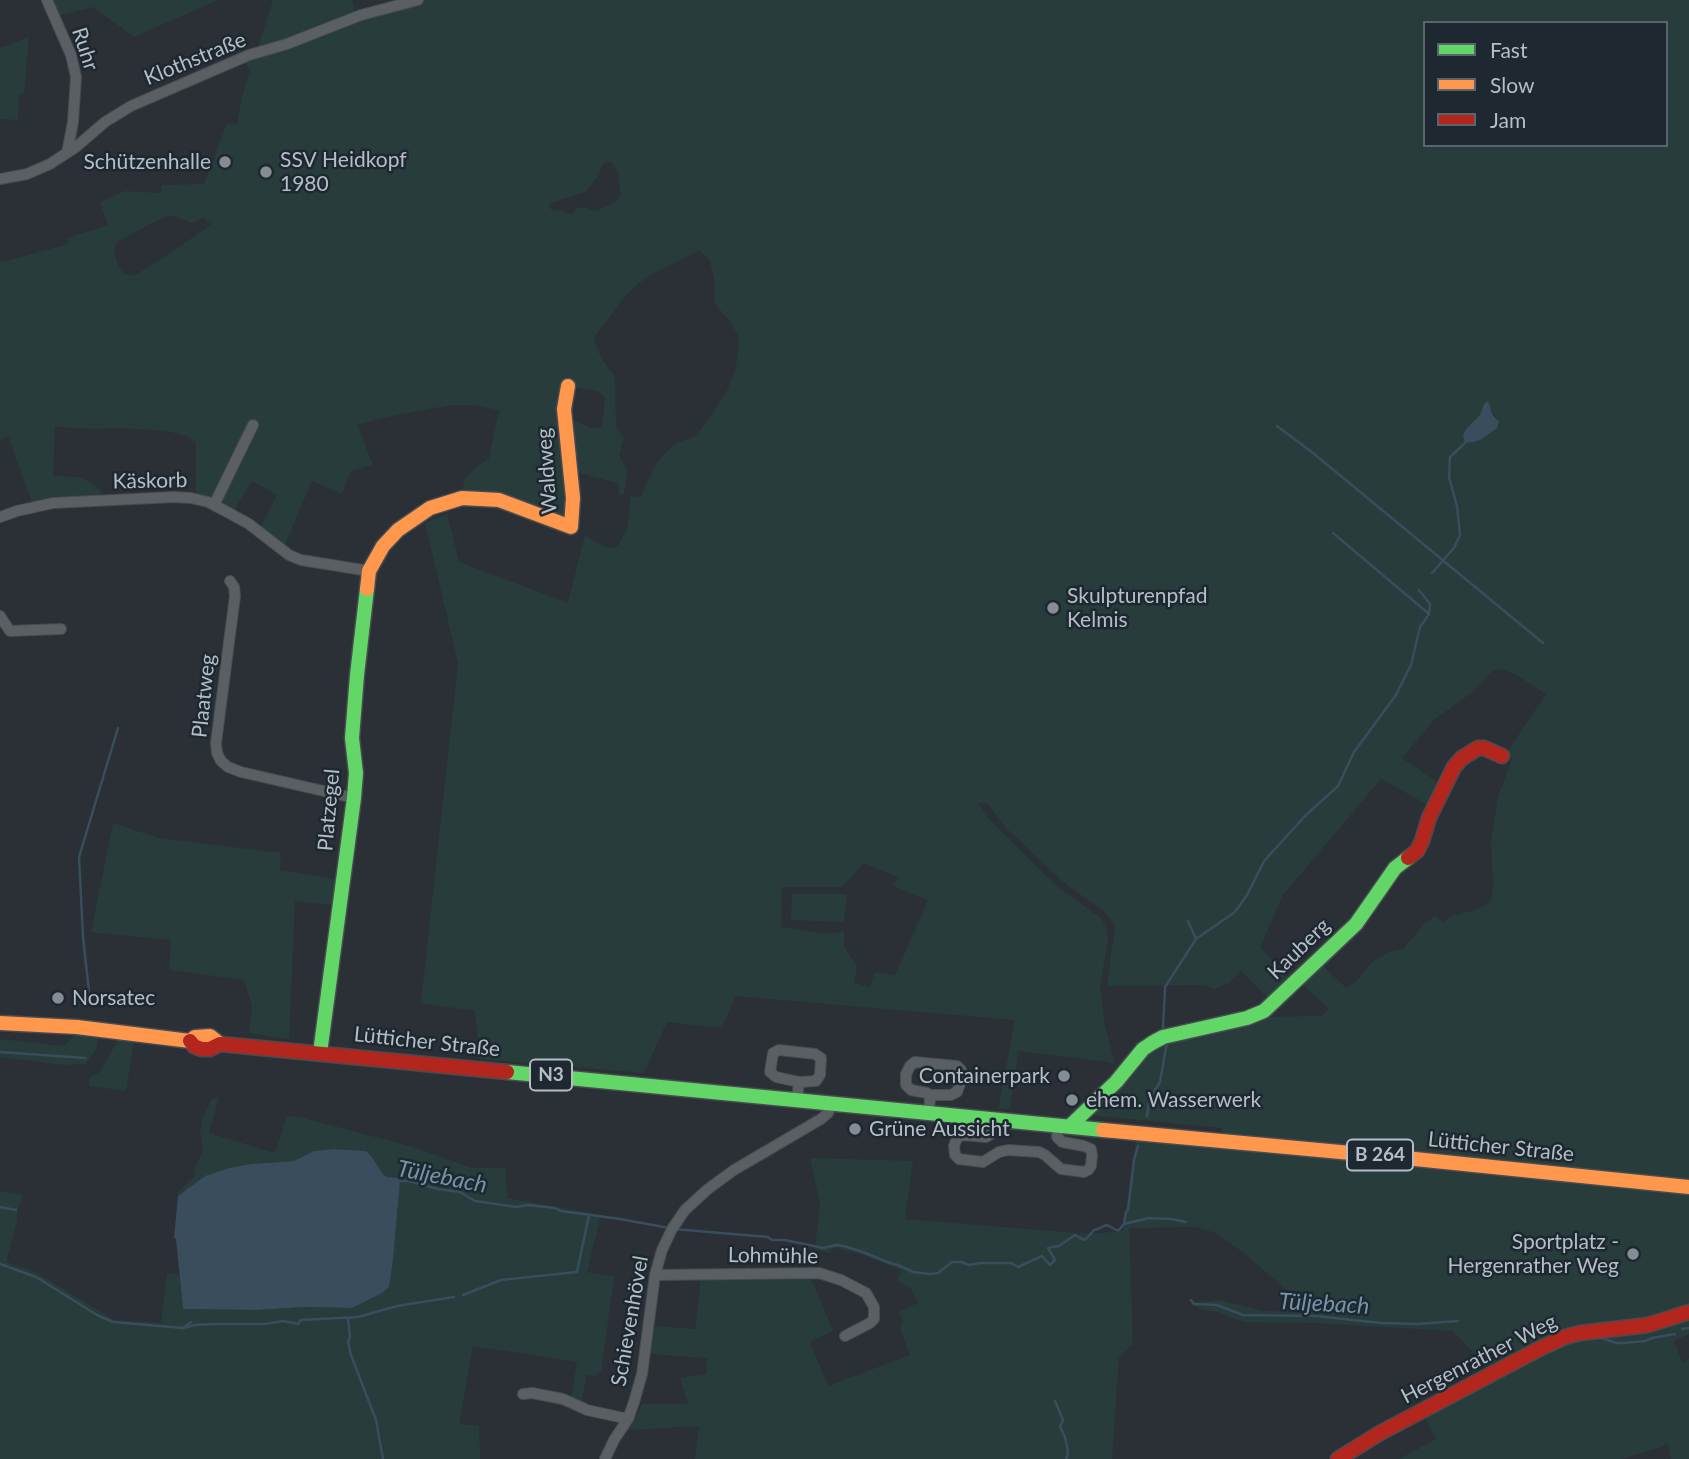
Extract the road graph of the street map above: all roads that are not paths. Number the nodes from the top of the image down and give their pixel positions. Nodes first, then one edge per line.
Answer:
1 (47, 0) edge
2 (418, 0) edge
3 (67, 153) junction
4 (0, 179) edge
5 (568, 386) dead end
6 (253, 425) dead end
7 (214, 505) junction
8 (0, 517) edge
9 (369, 571) junction
10 (230, 581) dead end
11 (0, 616) edge
12 (61, 629) dead end
13 (1502, 756) dead end
14 (354, 798) junction
15 (0, 1023) edge
16 (320, 1053) junction
17 (799, 1082) junction
18 (797, 1100) junction
19 (832, 1102) junction
20 (929, 1104) junction
21 (995, 1120) junction
22 (1064, 1126) junction
23 (1689, 1188) edge
24 (655, 1275) junction
25 (1689, 1312) edge
26 (845, 1336) dead end
27 (523, 1394) dead end
28 (628, 1419) junction
29 (605, 1459) edge
30 (1338, 1459) edge

1 - 3 street, Ruhr
2 - 3 street, Klothstraße
3 - 4 street, Klothstraße
5 - 9 street, Waldweg
6 - 7 street
7 - 8 street, Käskorb
7 - 9 street, Käskorb
9 - 14 street, Platzegel
10 - 14 street, Plaatweg
11 - 12 street
13 - 22 street, Kauberg
14 - 16 street, Platzegel
15 - 16 street, Lütticher Straße / N3
16 - 18 street, Lütticher Straße / N3
17 - 17 street
17 - 18 street
18 - 19 street, Lütticher Straße / N3
19 - 20 street, Lütticher Straße / N3
19 - 24 street, Schievenhövel
20 - 20 street, Lütticher Straße
20 - 21 street, Lütticher Straße / N3
21 - 22 street, Lütticher Straße / N3
21 - 22 street
22 - 23 street, Lütticher Straße / B 264
24 - 26 street, Lohmühle
24 - 28 street, Schievenhövel
25 - 30 street, Hergenrather Weg
27 - 28 street, Schievenhövel
28 - 29 street, Schievenhövel

